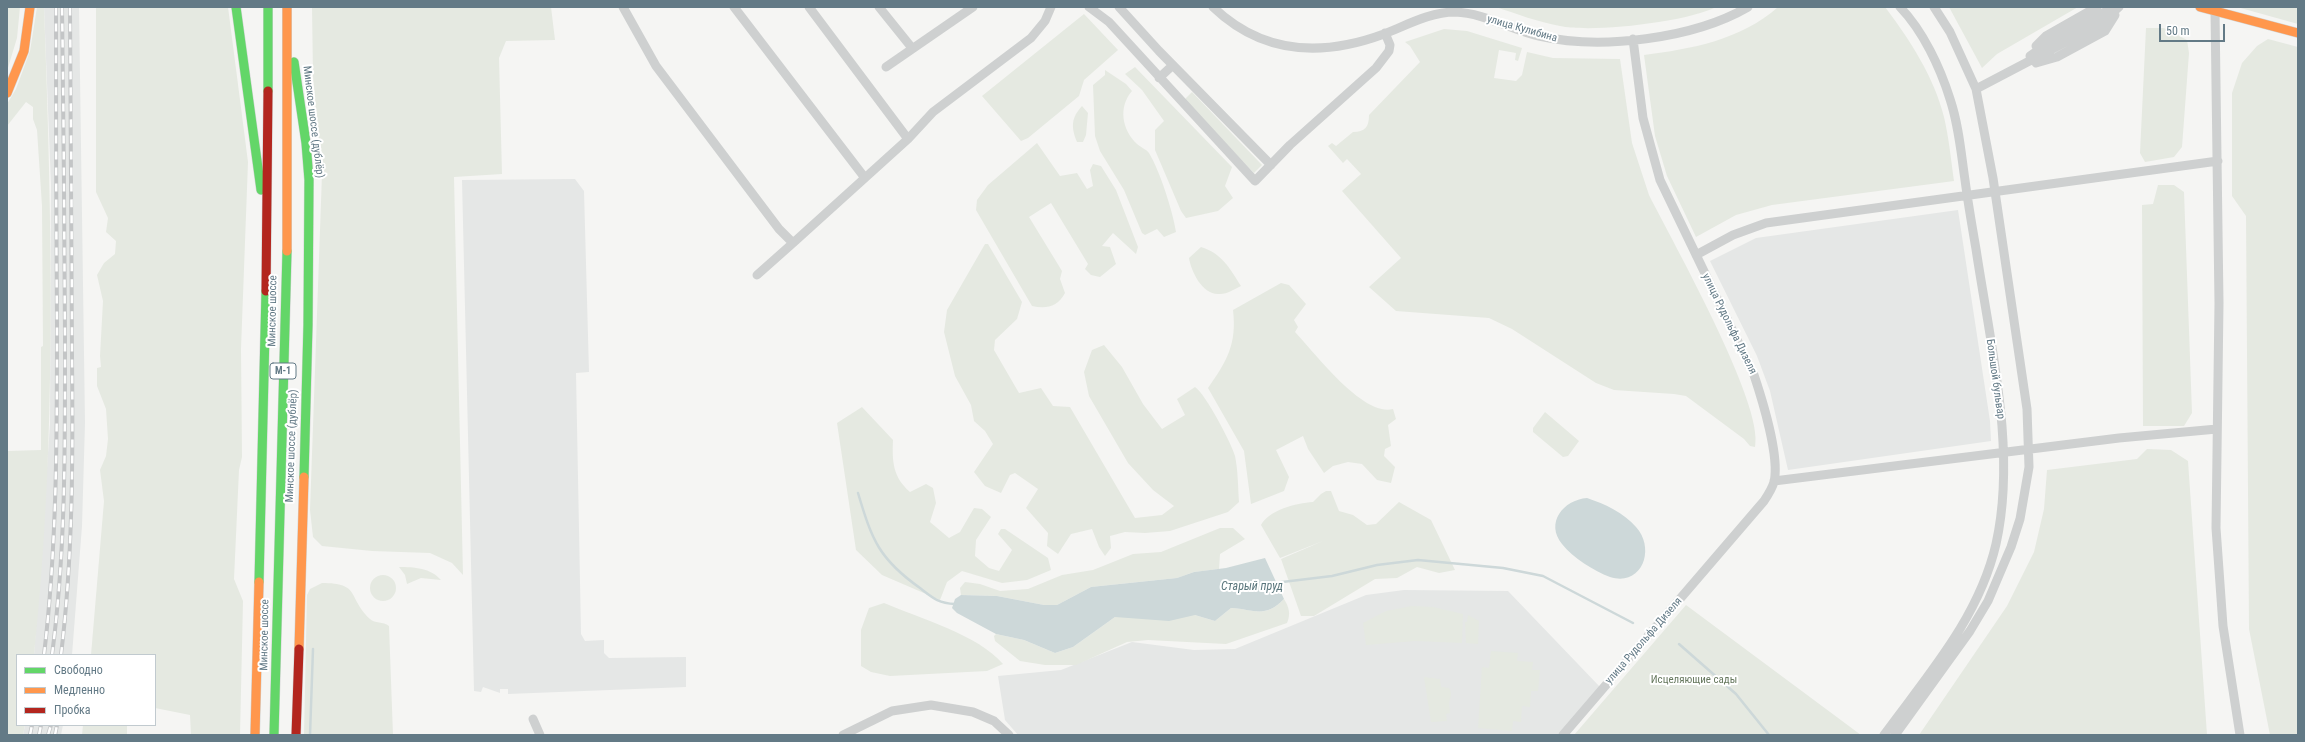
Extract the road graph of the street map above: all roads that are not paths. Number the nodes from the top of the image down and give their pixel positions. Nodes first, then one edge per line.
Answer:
1 (30, 7) edge
2 (236, 7) edge
3 (268, 7) edge
4 (623, 7) edge
5 (734, 7) edge
6 (809, 7) edge
7 (879, 7) edge
8 (973, 7) edge
9 (1050, 7) edge
10 (1089, 7) edge
11 (1119, 7) edge
12 (1213, 7) edge
13 (1748, 7) edge
14 (1900, 7) edge
15 (1934, 7) edge
16 (2097, 7) edge
17 (2114, 7) edge
18 (2120, 7) edge
19 (2200, 7) edge
20 (287, 11) edge
21 (2215, 11) junction
22 (1385, 33) junction
23 (2298, 33) edge
24 (1634, 39) junction
25 (1149, 40) junction
26 (912, 48) junction
27 (1136, 53) junction
28 (1173, 65) junction
29 (886, 66) dead end
30 (2011, 71) junction
31 (1159, 78) junction
32 (1976, 89) junction
33 (7, 93) edge
34 (908, 139) junction
35 (2218, 161) junction
36 (1271, 165) junction
37 (866, 178) junction
38 (1995, 190) junction
39 (1967, 194) junction
40 (793, 243) junction
41 (1696, 255) junction
42 (267, 263) junction
43 (757, 275) dead end
44 (2217, 429) junction
45 (2030, 450) junction
46 (2004, 454) junction
47 (1774, 481) junction
48 (533, 719) dead end
49 (255, 735) edge
50 (274, 735) edge
51 (296, 735) edge
52 (540, 735) edge
53 (843, 735) edge
54 (1008, 735) edge
55 (1563, 735) edge
56 (1884, 735) edge
57 (1895, 735) edge
58 (2240, 735) edge

1 - 33 main road
2 - 42 main road
3 - 42 main road, Минское шоссе / М-1
4 - 40 street
5 - 37 street
6 - 34 street
7 - 26 street
8 - 26 street
9 - 34 street
10 - 27 street
11 - 25 street
12 - 22 street, улица Кулибина
13 - 24 street, улица Кулибина
14 - 39 street, Большой бульвар
15 - 32 street
16 - 30 street
17 - 30 street
18 - 30 street
19 - 21 main road
20 - 50 main road, Минское шоссе / М-1
20 - 51 main road, Минское шоссе (дублёр)
21 - 23 main road
21 - 35 street
22 - 24 street, улица Кулибина
22 - 36 street
24 - 41 street, улица Рудольфа Дизеля
25 - 27 street
25 - 28 street
26 - 29 street
27 - 31 street
28 - 31 street
28 - 36 street
30 - 32 street
31 - 36 street
32 - 38 street
34 - 37 street
35 - 38 street
35 - 44 street
37 - 40 street
38 - 39 street
38 - 45 street
39 - 41 street
39 - 46 street, Большой бульвар
40 - 43 street
41 - 47 street, улица Рудольфа Дизеля
42 - 49 main road, Минское шоссе / М-1
44 - 45 street
44 - 58 street
45 - 46 street
45 - 57 street
46 - 47 street
46 - 56 street, Большой бульвар
47 - 55 street, улица Рудольфа Дизеля
48 - 52 street
53 - 54 street

